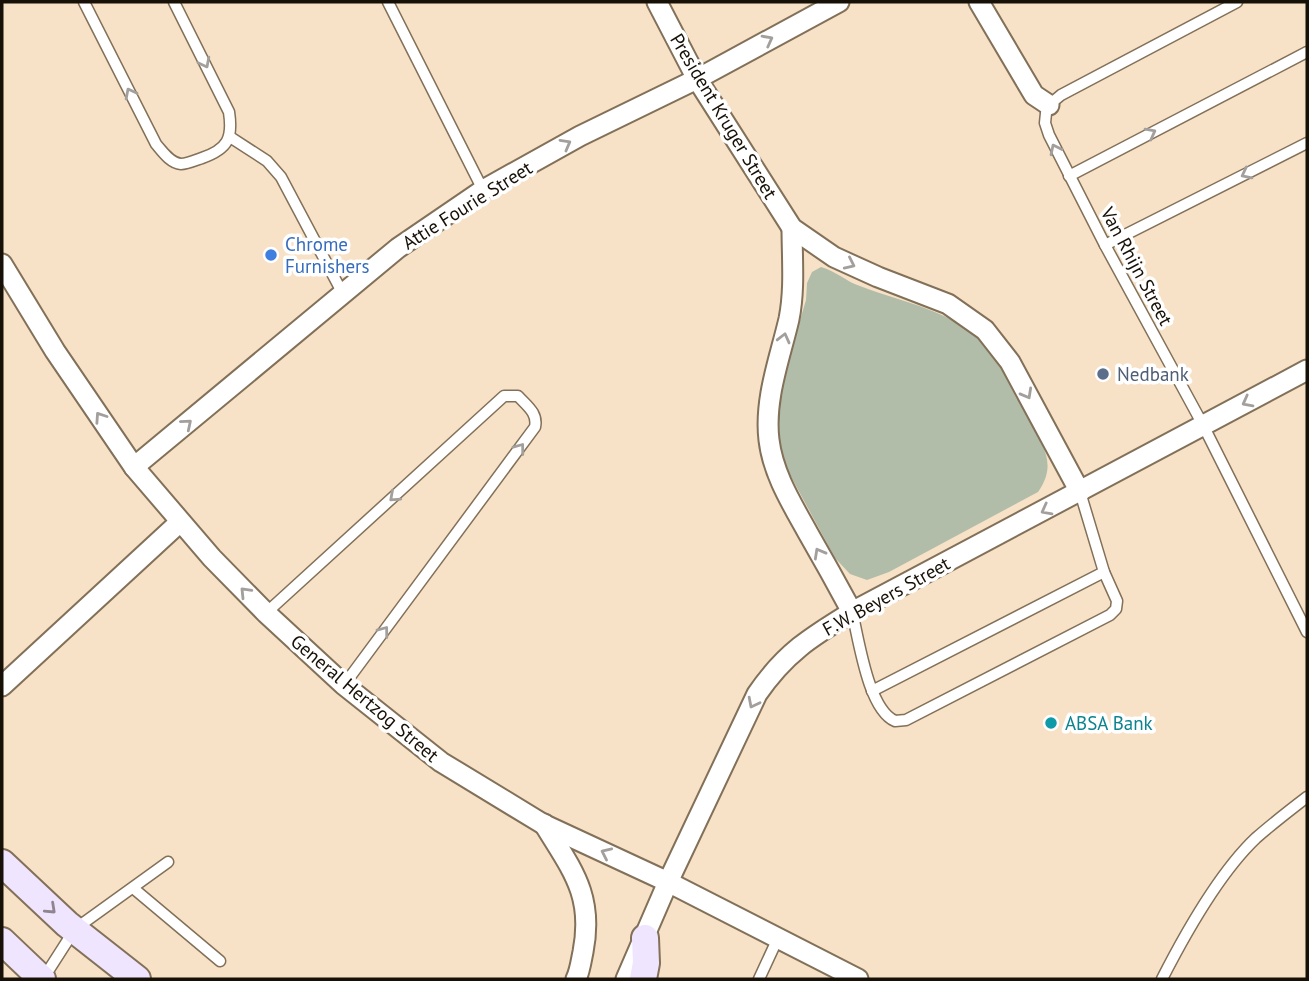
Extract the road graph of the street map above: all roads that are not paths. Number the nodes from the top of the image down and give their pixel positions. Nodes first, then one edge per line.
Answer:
1 (84, 2) edge
2 (174, 2) edge
3 (388, 2) edge
4 (657, 2) edge
5 (839, 2) edge
6 (979, 2) edge
7 (1237, 2) edge
8 (1307, 52) edge
9 (697, 79) junction
10 (1049, 105) junction
11 (230, 137) junction
12 (1307, 143) edge
13 (1069, 176) junction
14 (483, 190) junction
15 (792, 228) junction
16 (1105, 246) junction
17 (2, 267) edge
18 (343, 294) junction
19 (1307, 370) edge
20 (1203, 425) junction
21 (134, 467) junction
22 (1080, 492) junction
23 (180, 522) junction
24 (1104, 572) junction
25 (852, 612) junction
26 (266, 613) junction
27 (1307, 632) edge
28 (344, 685) junction
29 (2, 686) edge
30 (872, 691) junction
31 (1307, 797) edge
32 (543, 824) junction
33 (168, 862) dead end
34 (2, 863) edge
35 (668, 881) junction
36 (133, 888) junction
37 (75, 929) junction
38 (645, 938) junction
39 (778, 938) junction
40 (2, 941) edge
41 (219, 961) dead end
42 (42, 979) edge
43 (137, 979) edge
44 (576, 979) edge
45 (626, 979) edge
46 (643, 979) edge
47 (759, 979) edge
48 (858, 979) edge
49 (1162, 979) edge

11 -> 1 lane
2 -> 11 lane
3 - 14 lane
4 - 9 street, President Kruger Street
9 -> 5 street, Attie Fourie Street
6 - 10 street
7 - 10 lane
13 -> 8 lane
14 -> 9 street, Attie Fourie Street
9 - 15 street, President Kruger Street
13 -> 10 lane, Van Rhijn Street
11 - 18 lane
12 -> 16 lane
13 - 16 lane, Van Rhijn Street
14 - 18 street, Attie Fourie Street
15 -> 22 street, President Kruger Street
25 -> 15 street
16 - 20 lane, Van Rhijn Street
21 -> 17 street, General Hertzog Street
21 -> 18 street, Attie Fourie Street
19 -> 20 street, F.W. Beyers Street
20 - 22 street, F.W. Beyers Street
20 - 27 lane, Van Rhijn Street
21 - 23 street, General Hertzog Street
22 - 24 lane
22 -> 25 street, F.W. Beyers Street
26 -> 23 street, General Hertzog Street
23 - 29 street
24 - 30 lane
24 - 30 lane
25 - 30 lane
25 -> 35 street, F.W. Beyers Street
26 - 28 street, General Hertzog Street
28 -> 26 lane
28 - 32 street, General Hertzog Street
31 - 49 lane
35 -> 32 street, General Hertzog Street
32 - 44 street
33 - 36 lane
34 -> 37 main road
35 - 38 street, F.W. Beyers Street
35 - 39 street, General Hertzog Street
36 - 37 lane
36 - 41 lane
37 - 42 lane
37 - 43 main road
38 - 45 street, F.W. Beyers Street
38 - 46 main road
39 - 47 lane
39 - 48 street, General Hertzog Street
40 - 42 main road

